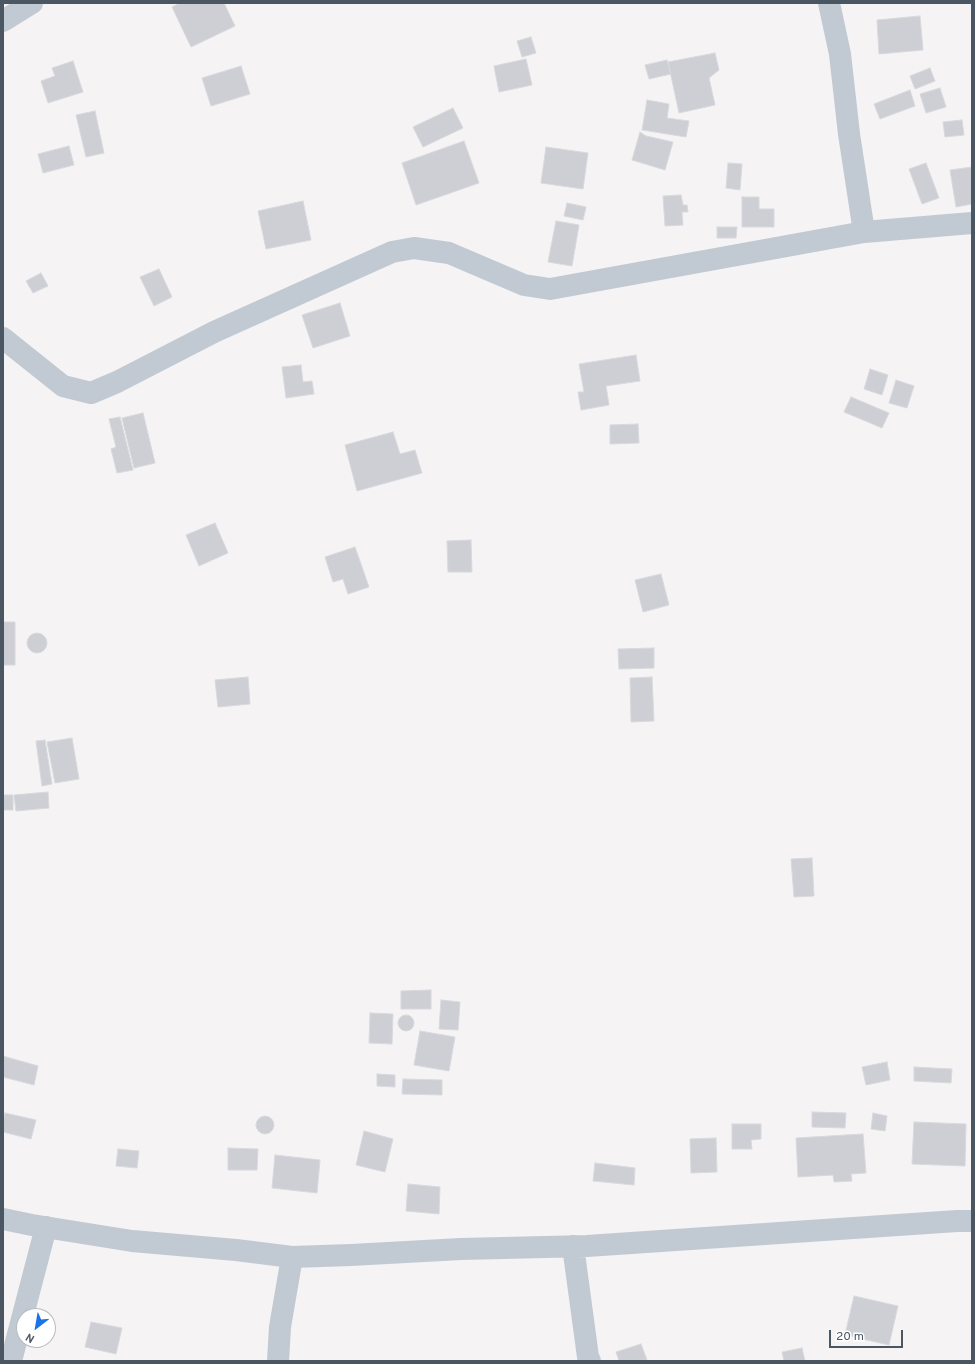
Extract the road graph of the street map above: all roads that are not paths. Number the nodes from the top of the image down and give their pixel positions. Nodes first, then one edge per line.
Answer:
1 (829, 3) edge
2 (30, 4) edge
3 (3, 21) edge
4 (972, 223) edge
5 (864, 232) junction
6 (3, 338) edge
7 (3, 1219) edge
8 (972, 1221) edge
9 (46, 1227) junction
10 (573, 1246) junction
11 (292, 1256) junction
12 (11, 1361) edge
13 (278, 1361) edge
14 (590, 1361) edge

1 - 5 street
2 - 3 street
4 - 5 street
5 - 6 street
7 - 9 street
8 - 10 street
9 - 11 street
9 - 12 street
10 - 11 street
10 - 14 street
11 - 13 street

